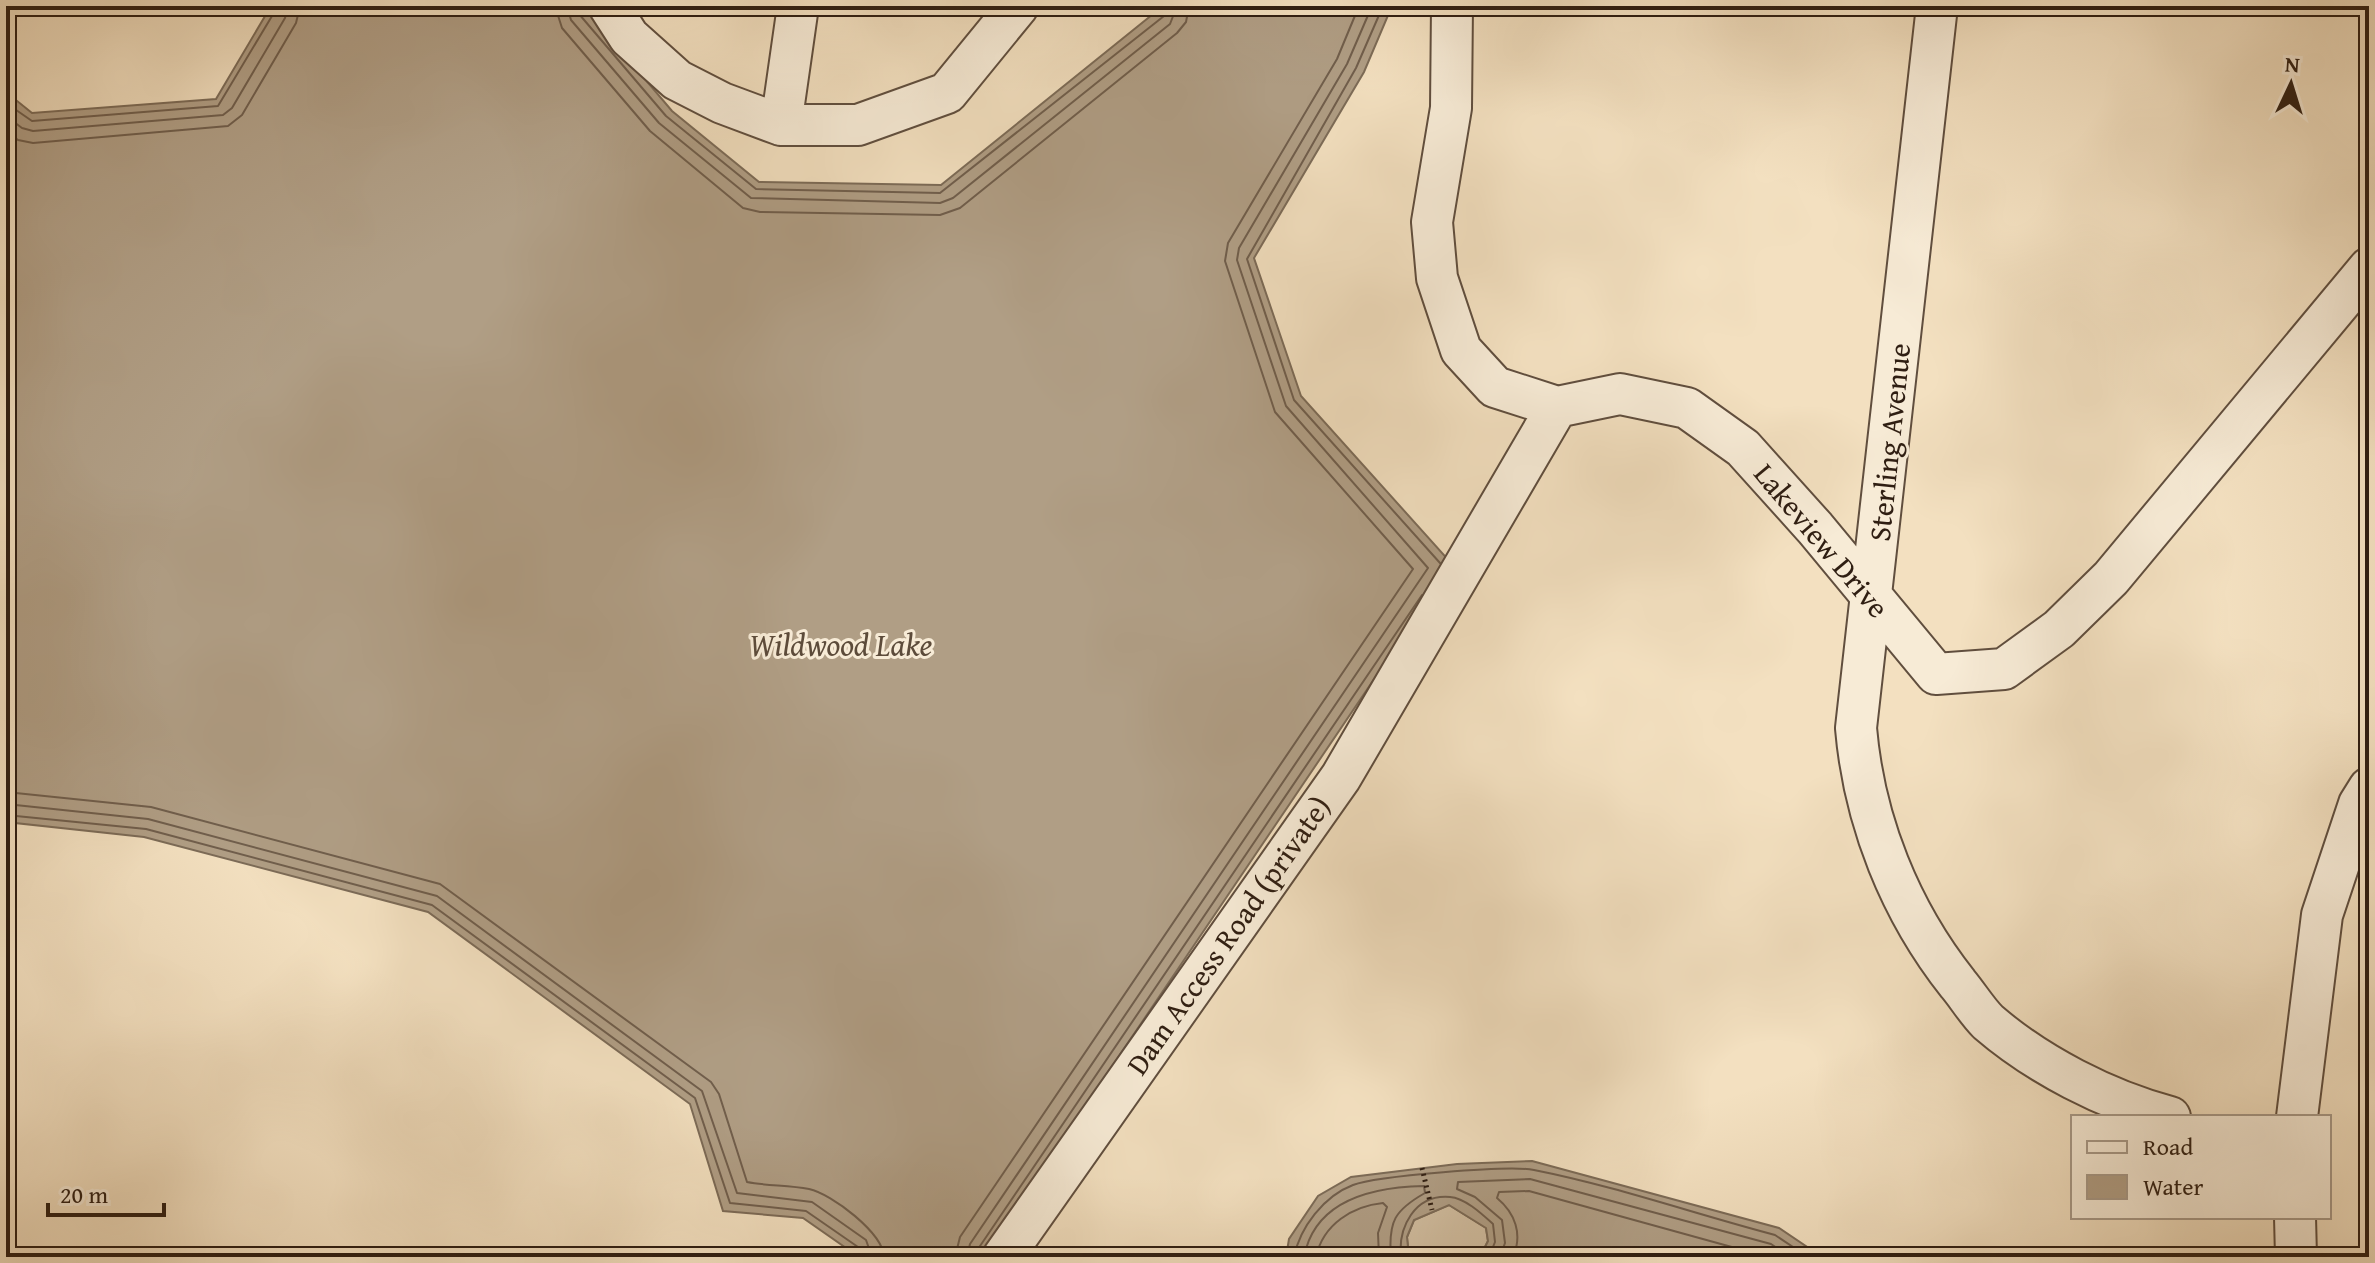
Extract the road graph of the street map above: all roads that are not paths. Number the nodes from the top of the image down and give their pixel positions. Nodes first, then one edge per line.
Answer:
1 (609, 6) edge
2 (798, 6) edge
3 (1018, 6) edge
4 (1452, 6) edge
5 (1937, 6) edge
6 (781, 125) junction
7 (2369, 268) edge
8 (1557, 407) junction
9 (1872, 598) junction
10 (2369, 788) edge
11 (2163, 1115) edge
12 (2297, 1115) edge
13 (2295, 1219) edge
14 (1003, 1257) edge
15 (2296, 1257) edge

1 - 6 street
2 - 6 street
3 - 6 street
4 - 8 street, Lakeview Drive
5 - 9 street, Sterling Avenue
7 - 9 street, Lakeview Drive
8 - 9 street, Lakeview Drive
8 - 14 street, Dam Access Road (private)
9 - 11 street, Sterling Avenue
10 - 12 street
13 - 15 street

